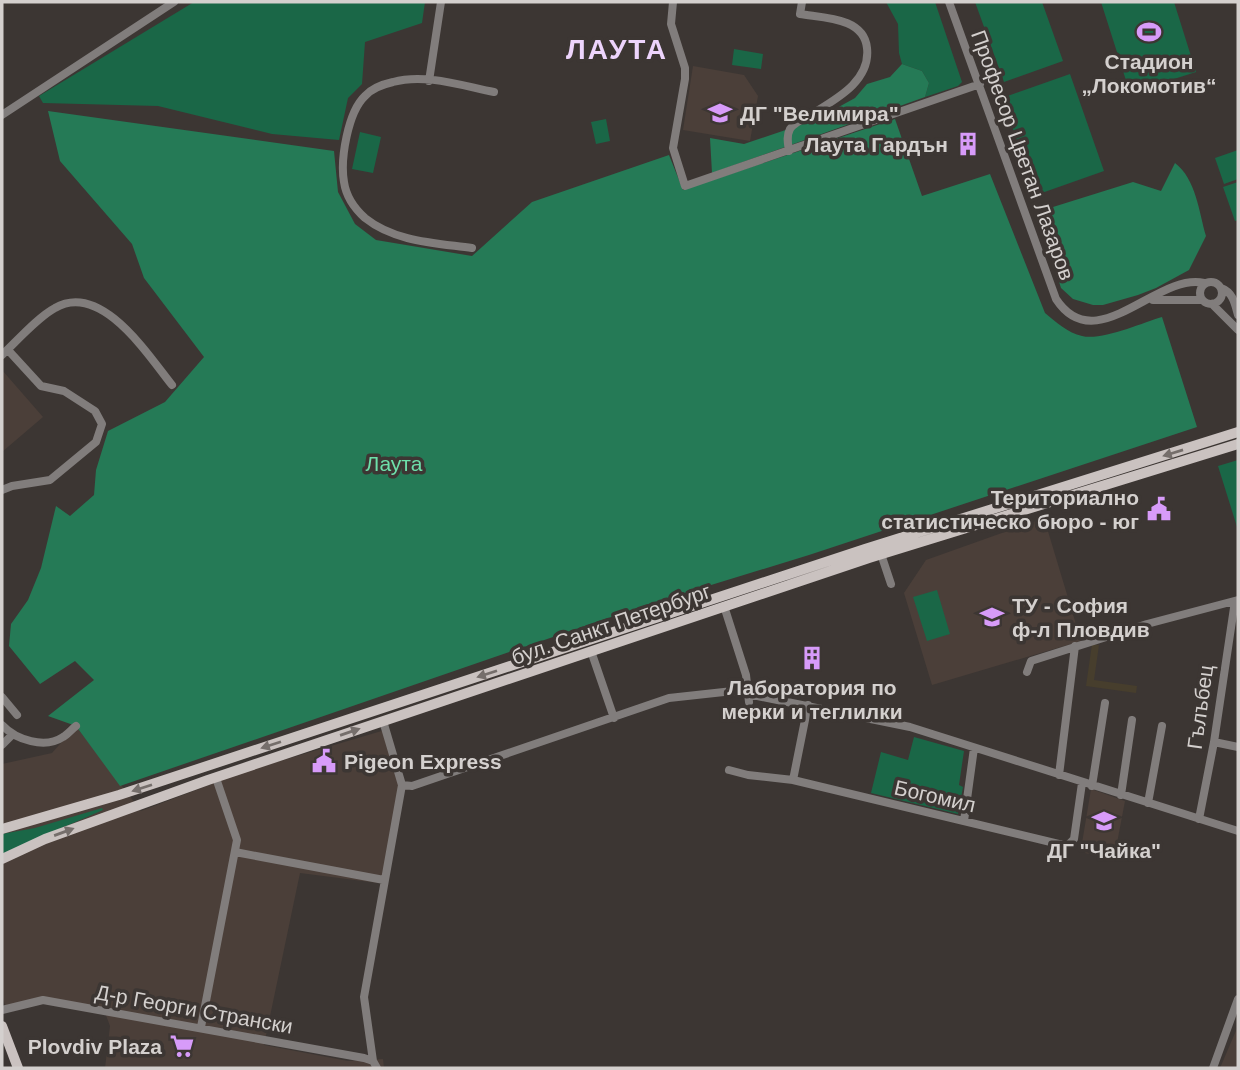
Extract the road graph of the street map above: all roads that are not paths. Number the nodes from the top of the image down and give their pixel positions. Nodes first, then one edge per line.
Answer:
1 (174, 2) edge
2 (441, 2) edge
3 (673, 2) edge
4 (802, 2) edge
5 (949, 2) edge
6 (429, 80) junction
7 (980, 83) junction
8 (494, 92) dead end
9 (2, 115) edge
10 (789, 151) junction
11 (472, 248) dead end
12 (1204, 283) junction
13 (1221, 288) junction
14 (1150, 300) junction
15 (1201, 300) junction
16 (1212, 304) junction
17 (1238, 315) edge
18 (1238, 330) edge
19 (5, 352) edge
20 (172, 385) dead end
21 (1238, 432) edge
22 (1238, 444) edge
23 (2, 490) edge
24 (879, 549) junction
25 (891, 584) dead end
26 (1237, 600) edge
27 (724, 606) junction
28 (1075, 646) junction
29 (591, 651) junction
30 (1027, 672) dead end
31 (2, 697) edge
32 (749, 698) junction
33 (1105, 703) dead end
34 (808, 705) junction
35 (17, 715) dead end
36 (614, 718) junction
37 (1132, 720) dead end
38 (383, 721) junction
39 (2, 725) edge
40 (76, 726) dead end
41 (1161, 726) dead end
42 (13, 734) junction
43 (1214, 742) junction
44 (2, 746) edge
45 (1238, 747) edge
46 (974, 748) junction
47 (729, 770) dead end
48 (1059, 775) junction
49 (216, 778) junction
50 (793, 780) junction
51 (1082, 783) junction
52 (402, 785) junction
53 (1092, 786) junction
54 (1121, 795) junction
55 (1148, 803) junction
56 (1199, 819) junction
57 (964, 821) junction
58 (2, 829) edge
59 (1238, 831) edge
60 (236, 852) junction
61 (2, 859) edge
62 (384, 880) junction
63 (1238, 999) edge
64 (2, 1010) edge
65 (2, 1026) edge
66 (201, 1027) junction
67 (375, 1065) edge
68 (18, 1068) edge
69 (1213, 1068) edge

1 - 9 street
2 - 6 street
3 - 10 street
4 - 10 street
5 - 7 street, Професор Цветан Лазаров
6 - 8 street
6 - 11 street
7 - 10 street
7 - 14 street, Професор Цветан Лазаров
12 - 13 street
12 - 14 street, Професор Цветан Лазаров
12 - 15 street
13 - 16 street
13 - 17 street
14 - 15 street, Професор Цветан Лазаров
15 - 16 street
16 - 18 street
19 - 20 street
19 - 23 street
21 -> 24 main road, бул. Санкт Петербург
22 - 24 main road, бул. Санкт Петербург
24 - 25 street
24 - 27 main road, бул. Санкт Петербург
24 -> 58 main road, бул. Санкт Петербург
26 - 28 street
26 - 43 street, Гълъбец
27 - 29 main road, бул. Санкт Петербург
27 - 32 street
28 - 30 street
28 - 48 street
29 - 36 street
29 - 38 main road, бул. Санкт Петербург
31 - 35 street
32 - 34 street
32 - 36 street
33 - 53 street
34 - 46 street
34 - 50 street
36 - 52 street
37 - 54 street
49 -> 38 main road, бул. Санкт Петербург
38 - 52 street
39 - 42 street
40 - 42 street
41 - 55 street
42 - 44 street
43 - 45 street
43 - 56 street, Гълъбец
46 - 48 street
46 - 57 street
47 - 50 street, Богомил
48 - 51 street
49 - 60 street
61 -> 49 main road, бул. Санкт Петербург
50 - 57 street, Богомил
51 - 53 street
51 - 57 street, Богомил
52 - 62 street
53 - 54 street
54 - 55 street
55 - 56 street
56 - 59 street
60 - 62 street
60 - 66 street
62 - 67 street
63 - 69 street
64 - 66 street, Д-р Георги Странски
65 - 68 main road
66 - 67 street, Д-р Георги Странски

